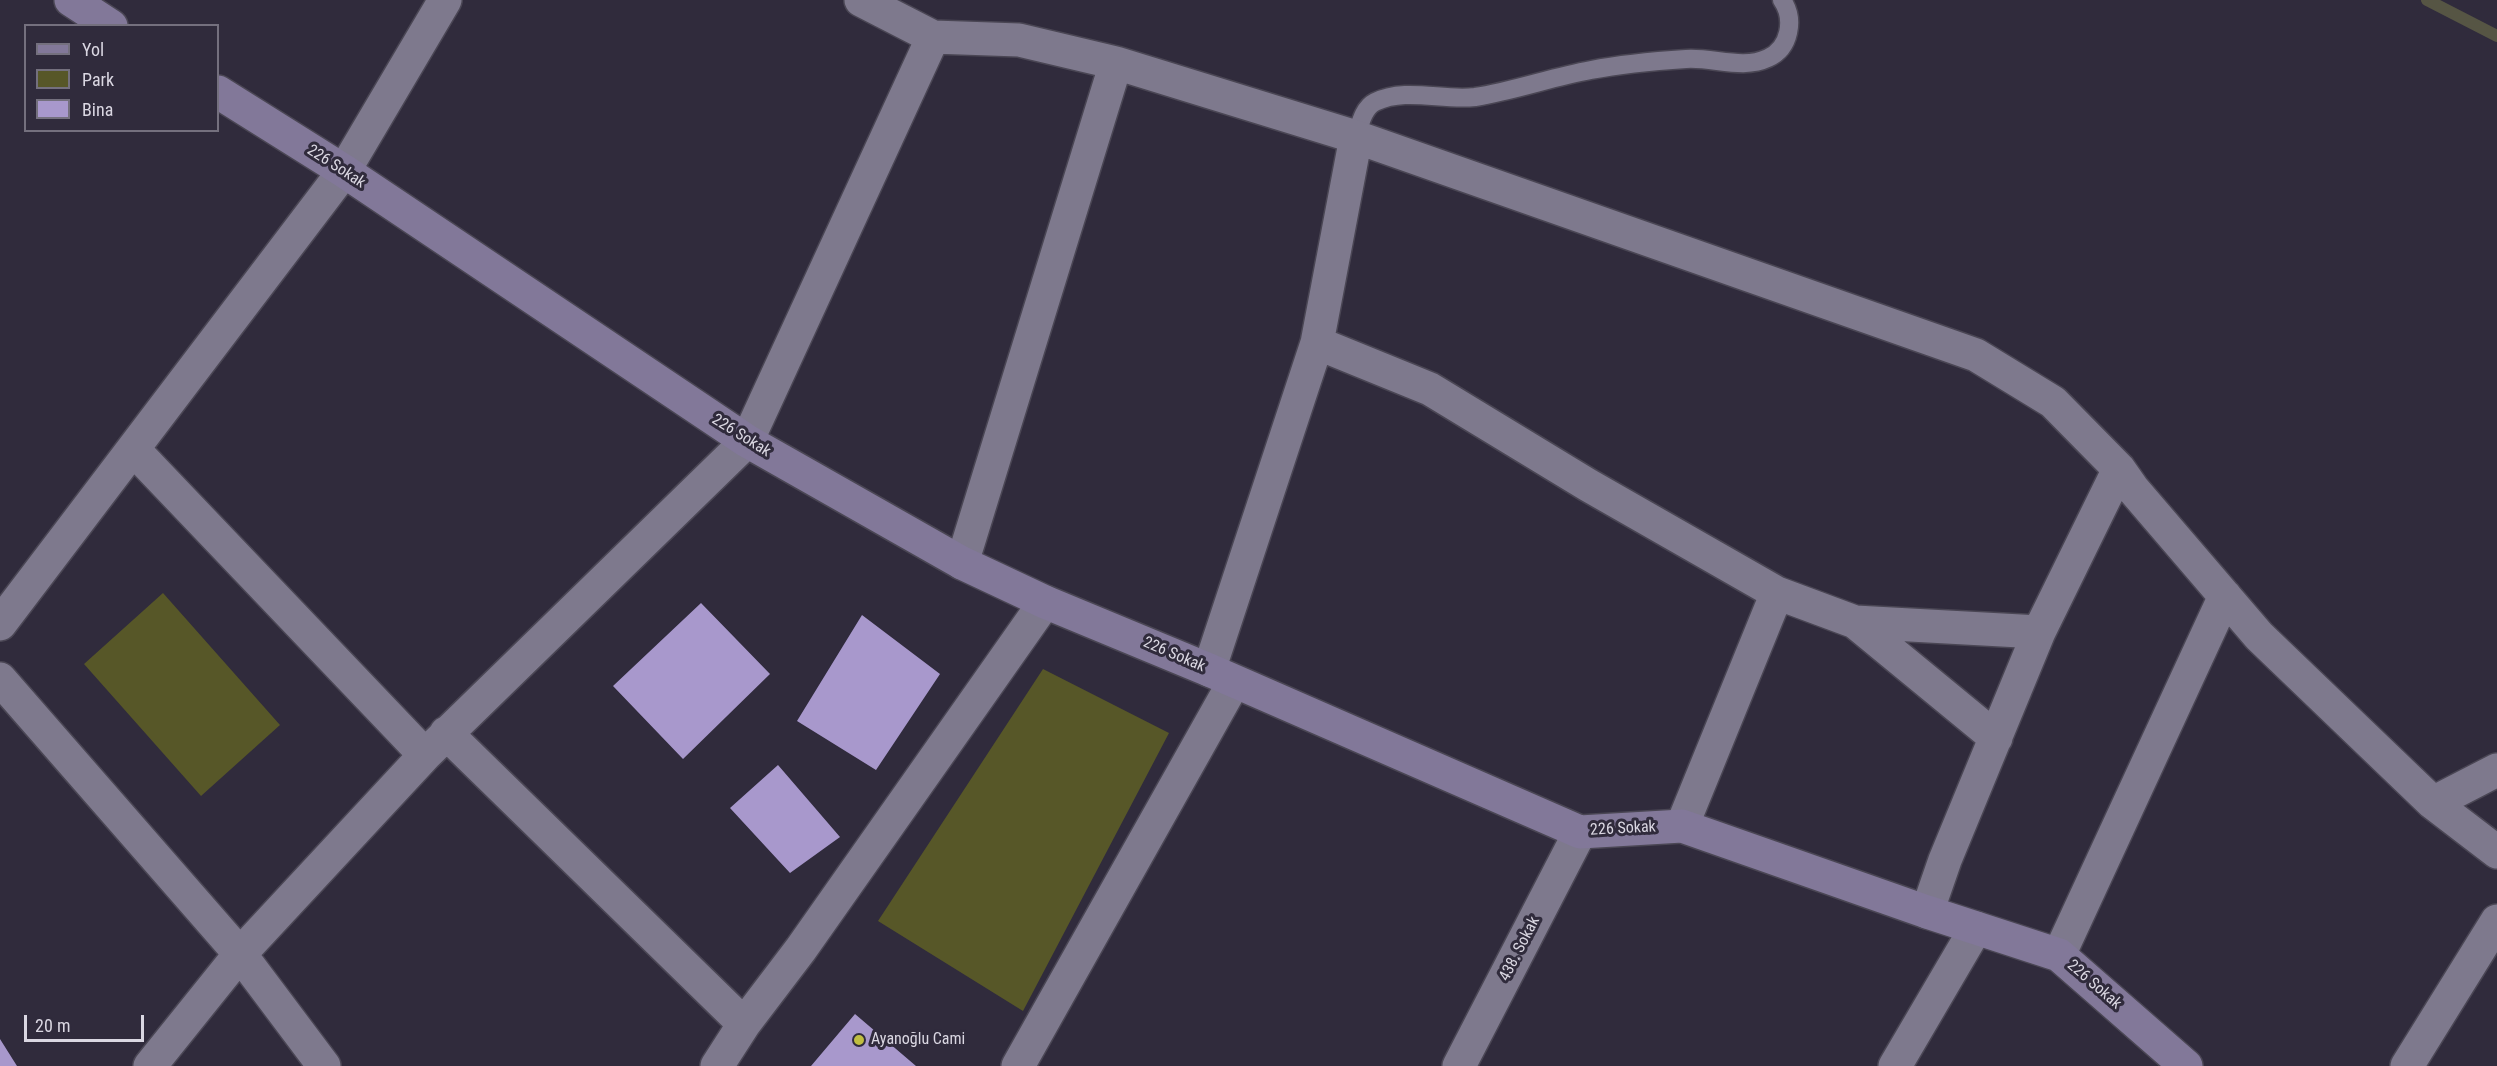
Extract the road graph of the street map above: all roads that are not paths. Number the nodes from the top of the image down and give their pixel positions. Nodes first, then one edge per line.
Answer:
1 (71, 0) edge
2 (446, 0) edge
3 (861, 0) edge
4 (1782, 0) edge
5 (108, 24) edge
6 (933, 37) junction
7 (1116, 63) junction
8 (219, 93) edge
9 (1356, 137) junction
10 (344, 171) junction
11 (1317, 343) junction
12 (747, 441) junction
13 (133, 449) junction
14 (2119, 469) junction
15 (962, 563) junction
16 (1777, 593) junction
17 (2225, 596) junction
18 (1045, 602) junction
19 (1855, 622) junction
20 (0, 624) edge
21 (2039, 632) junction
22 (1222, 676) junction
23 (0, 679) edge
24 (1996, 738) junction
25 (436, 744) junction
26 (2497, 770) edge
27 (2433, 803) junction
28 (1682, 826) junction
29 (1580, 832) junction
30 (2497, 852) edge
31 (1927, 912) junction
32 (2497, 921) edge
33 (1976, 928) junction
34 (240, 954) junction
35 (2059, 955) junction
36 (744, 1024) junction
37 (150, 1066) edge
38 (324, 1066) edge
39 (717, 1066) edge
40 (1018, 1066) edge
41 (1459, 1066) edge
42 (1895, 1066) edge
43 (2186, 1066) edge
44 (2407, 1066) edge

1 - 5 street
2 - 10 street
3 - 6 street
4 - 9 lane
6 - 7 street
6 - 12 street
7 - 9 street
7 - 15 street
8 - 10 street, 226 Sokak
9 - 11 street
9 - 14 street
10 - 12 street, 226 Sokak
10 - 13 street
11 - 16 street
11 - 22 street
12 - 15 street, 226 Sokak
12 - 25 street
13 - 20 street
13 - 25 street
14 - 17 street
14 - 21 street
15 - 18 street, 226 Sokak
16 - 19 street
16 - 28 street
17 - 27 street
17 - 35 street
18 - 22 street, 226 Sokak
18 - 36 street
19 - 21 street
19 - 24 street
21 - 24 street
22 - 29 street, 226 Sokak
22 - 40 street
23 - 34 street
24 - 31 street
25 - 34 street
25 - 36 street
26 - 27 street
27 - 30 street
28 - 29 street, 226 Sokak
28 - 31 street, 226 Sokak
29 - 41 street, 438. Sokak
31 - 33 street, 226 Sokak
32 - 44 street
33 - 35 street, 226 Sokak
33 - 42 street
34 - 37 street
34 - 38 street
35 - 43 street, 226 Sokak
36 - 39 street

